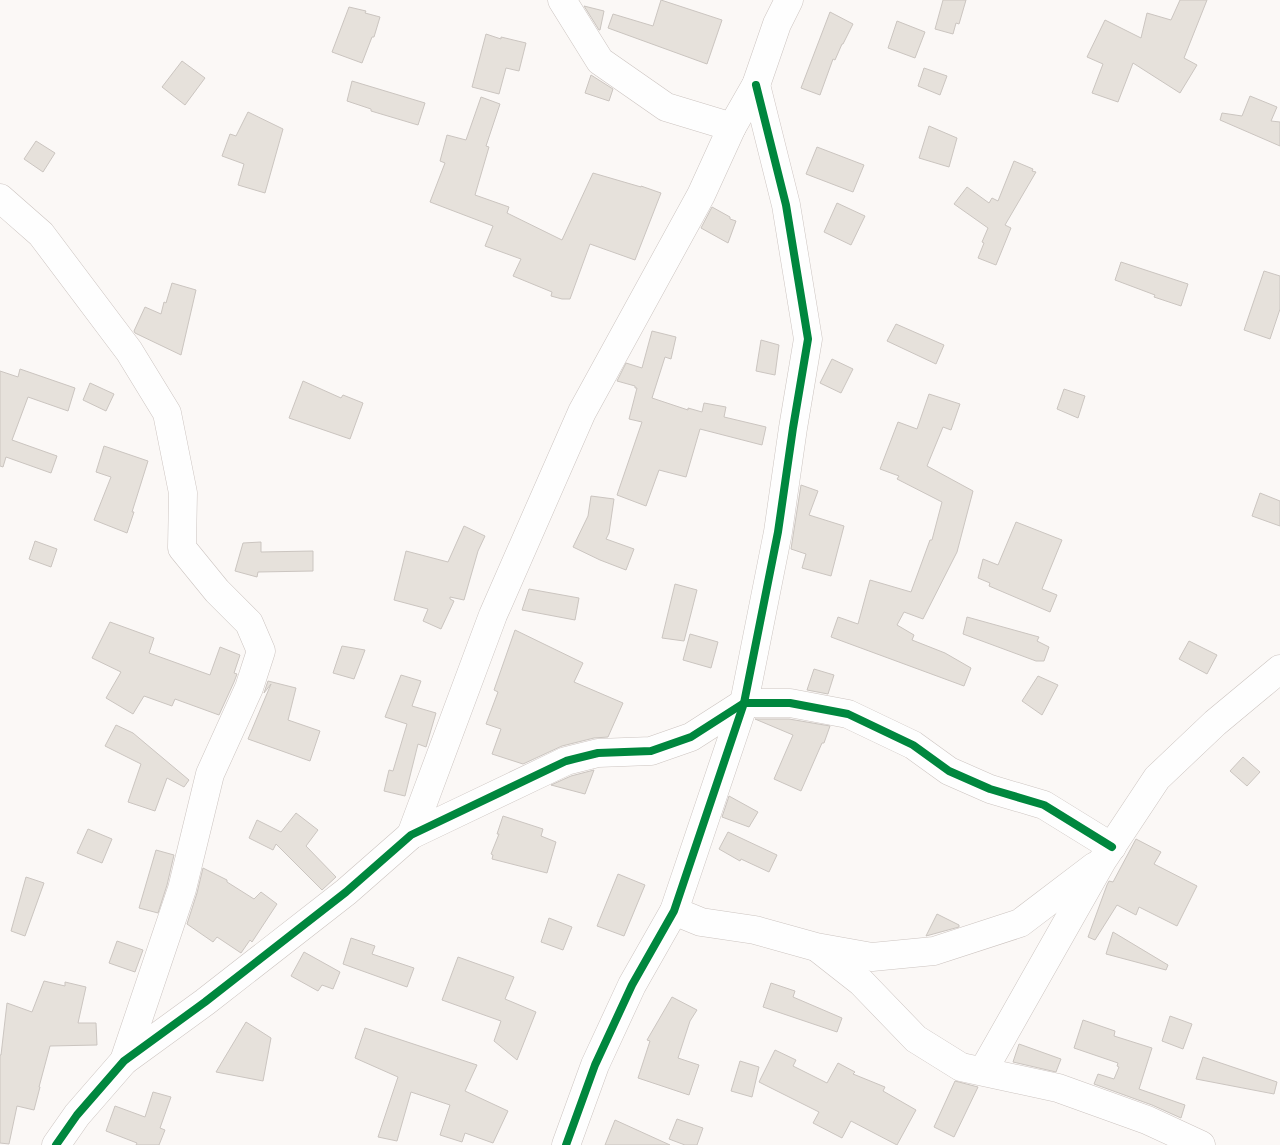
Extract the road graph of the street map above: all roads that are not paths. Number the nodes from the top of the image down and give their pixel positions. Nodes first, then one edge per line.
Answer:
1 (562, 0) edge
2 (789, 0) edge
3 (756, 85) junction
4 (732, 127) junction
5 (0, 198) edge
6 (1280, 669) edge
7 (744, 703) junction
8 (411, 835) junction
9 (1107, 854) junction
10 (674, 911) junction
11 (816, 947) junction
12 (124, 1061) junction
13 (983, 1071) junction
14 (56, 1145) edge
15 (566, 1145) edge
16 (1201, 1145) edge

1 - 4 street
2 - 3 street
3 - 4 street
3 - 7 street
4 - 8 street
5 - 12 street
6 - 9 street
7 - 8 street
7 - 9 street
7 - 10 street
8 - 12 street
9 - 11 street
9 - 13 street
10 - 11 street
10 - 15 street
11 - 13 street
12 - 14 street
13 - 16 street

